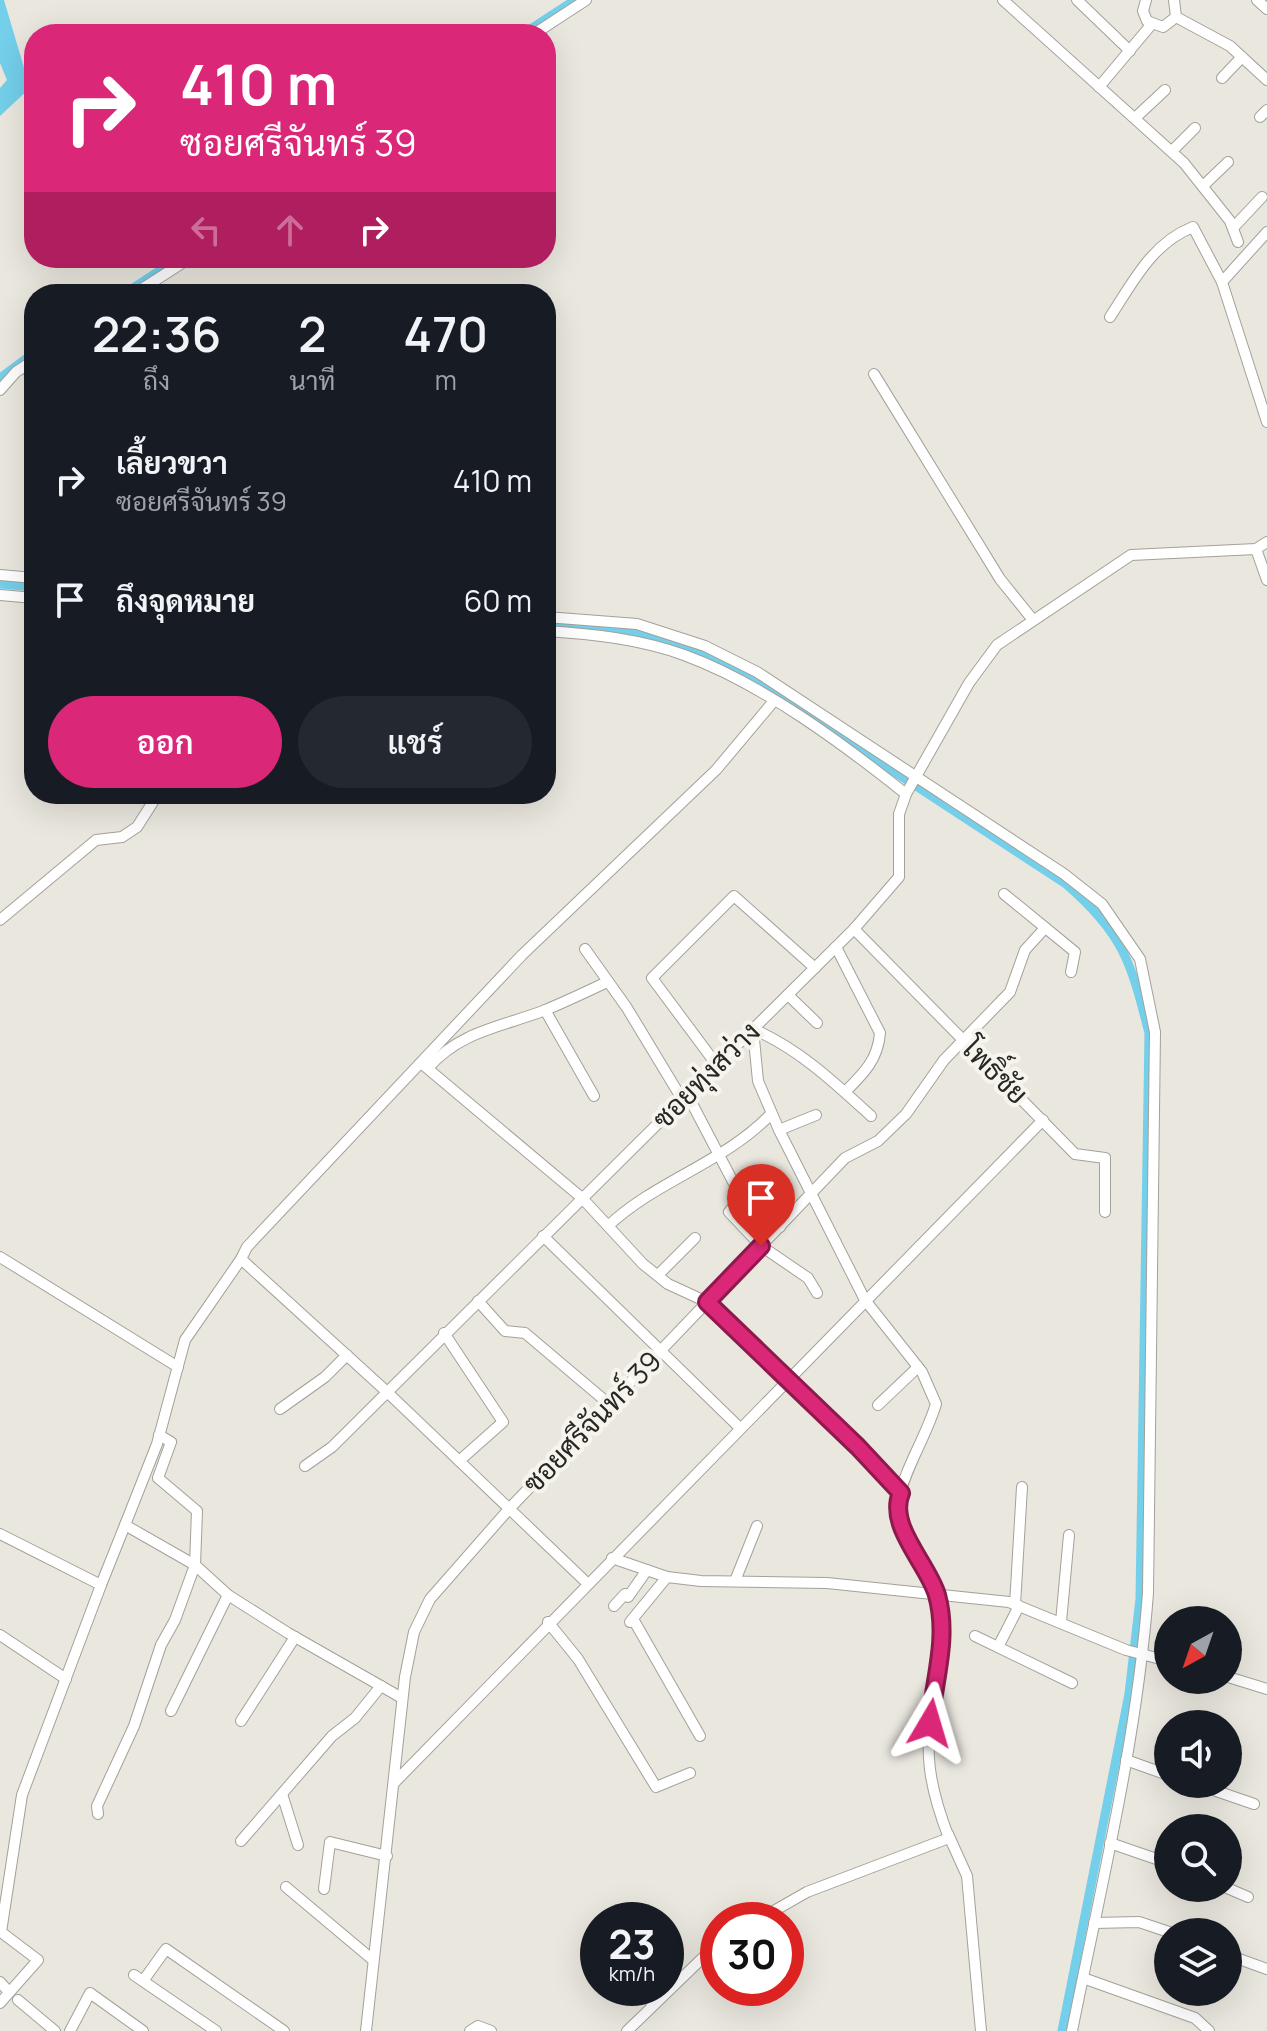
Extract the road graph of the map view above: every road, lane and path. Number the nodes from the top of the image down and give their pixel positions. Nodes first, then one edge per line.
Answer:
1 (586, 0) edge
2 (1003, 0) edge
3 (1077, 0) edge
4 (1146, 0) edge
5 (1174, 0) edge
6 (1257, 0) edge
7 (1267, 9) edge
8 (1176, 17) junction
9 (549, 24) edge
10 (1151, 25) junction
11 (1130, 51) junction
12 (1242, 57) junction
13 (1222, 78) dead end
14 (1267, 80) edge
15 (1099, 87) junction
16 (1165, 90) dead end
17 (1135, 118) junction
18 (1195, 128) dead end
19 (1172, 151) junction
20 (1228, 162) dead end
21 (1204, 185) junction
22 (1262, 197) dead end
23 (1233, 228) junction
24 (1267, 232) edge
25 (1238, 242) dead end
26 (174, 268) edge
27 (1222, 282) junction
28 (150, 284) edge
29 (1110, 317) dead end
30 (24, 368) edge
31 (874, 374) dead end
32 (0, 390) edge
33 (1267, 422) edge
34 (1267, 542) edge
35 (1256, 549) junction
36 (0, 575) edge
37 (24, 577) edge
38 (1267, 580) edge
39 (0, 595) edge
40 (24, 597) edge
41 (556, 618) edge
42 (1033, 620) junction
43 (556, 632) edge
44 (773, 702) junction
45 (913, 785) junction
46 (152, 804) edge
47 (1004, 894) dead end
48 (0, 920) edge
49 (1045, 928) junction
50 (854, 929) junction
51 (836, 947) junction
52 (585, 949) dead end
53 (815, 968) junction
54 (1071, 972) dead end
55 (607, 982) junction
56 (788, 995) junction
57 (545, 1010) junction
58 (817, 1023) dead end
59 (753, 1029) junction
60 (965, 1041) junction
61 (716, 1064) junction
62 (424, 1066) junction
63 (845, 1092) junction
64 (594, 1096) dead end
65 (685, 1096) junction
66 (771, 1114) junction
67 (816, 1115) dead end
68 (871, 1116) dead end
69 (1043, 1120) junction
70 (779, 1130) junction
71 (718, 1156) junction
72 (812, 1193) junction
73 (753, 1197) dead end
74 (582, 1198) junction
75 (1105, 1212) dead end
76 (608, 1226) junction
77 (780, 1227) junction
78 (543, 1236) junction
79 (695, 1238) dead end
80 (761, 1246) junction
81 (0, 1257) edge
82 (241, 1259) junction
83 (658, 1275) junction
84 (817, 1293) dead end
85 (865, 1300) junction
86 (478, 1301) junction
87 (707, 1302) junction
88 (444, 1333) junction
89 (661, 1350) junction
90 (347, 1355) junction
91 (178, 1367) junction
92 (918, 1367) junction
93 (786, 1381) junction
94 (386, 1391) junction
95 (609, 1404) junction
96 (878, 1405) dead end
97 (280, 1409) dead end
98 (740, 1428) junction
99 (159, 1435) junction
100 (459, 1461) junction
101 (305, 1466) dead end
102 (1022, 1487) dead end
103 (901, 1493) junction
104 (509, 1509) junction
105 (125, 1525) junction
106 (757, 1526) dead end
107 (0, 1534) edge
108 (1069, 1535) dead end
109 (612, 1558) junction
110 (195, 1565) junction
111 (647, 1570) junction
112 (667, 1577) junction
113 (735, 1581) junction
114 (587, 1583) junction
115 (101, 1585) junction
116 (937, 1594) junction
117 (228, 1595) junction
118 (614, 1606) dead end
119 (1017, 1606) junction
120 (548, 1622) junction
121 (1061, 1622) junction
122 (0, 1635) edge
123 (975, 1636) dead end
124 (295, 1637) junction
125 (998, 1647) junction
126 (1135, 1651) junction
127 (1154, 1657) edge
128 (66, 1679) junction
129 (1242, 1681) edge
130 (1072, 1683) dead end
131 (381, 1686) junction
132 (1267, 1689) edge
133 (402, 1698) junction
134 (171, 1711) dead end
135 (241, 1721) dead end
136 (700, 1736) dead end
137 (1126, 1760) junction
138 (1154, 1770) edge
139 (690, 1773) dead end
140 (394, 1783) junction
141 (282, 1794) junction
142 (1237, 1798) edge
143 (1254, 1804) dead end
144 (98, 1814) dead end
145 (945, 1827) junction
146 (241, 1841) dead end
147 (1110, 1843) junction
148 (298, 1845) dead end
149 (387, 1856) junction
150 (1154, 1858) edge
151 (286, 1887) dead end
152 (324, 1889) dead end
153 (1242, 1894) edge
154 (1248, 1897) dead end
155 (790, 1902) edge
156 (1094, 1923) junction
157 (1154, 1927) edge
158 (373, 1960) junction
159 (700, 1960) edge
160 (1242, 1960) edge
161 (1267, 1969) edge
162 (684, 1975) edge
163 (1083, 1978) junction
164 (0, 1982) edge
165 (9, 1992) junction
166 (18, 2000) dead end
167 (0, 2003) edge
168 (652, 2006) edge
169 (276, 2029) edge
170 (55, 2031) edge
171 (70, 2031) edge
172 (143, 2031) edge
173 (216, 2031) edge
174 (366, 2031) edge
175 (470, 2031) edge
176 (491, 2031) edge
177 (627, 2031) edge
178 (981, 2031) edge
179 (1072, 2031) edge
180 (1209, 2031) edge

1 - 9 street
2 - 15 street
3 - 11 street
4 - 10 street
5 - 8 street
6 - 7 street
8 - 10 street
8 - 12 street
10 - 11 street
11 - 15 street
12 - 13 street
12 - 14 street
15 - 17 street
16 - 17 street
17 - 19 street
18 - 19 street
19 - 21 street
20 - 21 street
21 - 23 street
22 - 23 street
23 - 25 street
24 - 27 street
26 - 28 street
27 - 29 street
27 - 33 street
30 - 32 street
31 - 42 street
34 - 35 street
35 - 38 street
35 - 42 street, ซอยทุ่งสว่าง
36 - 37 street
39 - 40 street
41 - 45 street
42 - 45 street, ซอยทุ่งสว่าง
43 - 44 street
44 - 45 street
44 - 62 street
45 - 50 street, ซอยทุ่งสว่าง
45 - 126 street
46 - 48 street
47 - 49 street
49 - 54 street
49 - 60 street, ซอยศรีจันทร์ 39
50 - 51 street, ซอยทุ่งสว่าง
50 - 60 street, โพธิ์ชัย
51 - 53 street, ซอยทุ่งสว่าง
51 - 63 street
52 - 55 street
53 - 56 street, ซอยทุ่งสว่าง
53 - 61 street
55 - 57 street
55 - 65 street
56 - 58 street
56 - 59 street, ซอยทุ่งสว่าง
57 - 62 street
57 - 64 street
59 - 61 street, ซอยทุ่งสว่าง
59 - 63 street
59 - 66 street
60 - 69 street, โพธิ์ชัย
60 - 72 street, ซอยศรีจันทร์ 39
61 - 65 street, ซอยทุ่งสว่าง
62 - 74 street
62 - 82 street
63 - 68 street
65 - 71 street
65 - 74 street, ซอยทุ่งสว่าง
66 - 70 street
66 - 71 street
67 - 70 street
69 - 75 street, โพธิ์ชัย
69 - 85 street
70 - 72 street
71 - 76 street
71 - 80 street
72 - 77 street, ซอยศรีจันทร์ 39
72 - 85 street
73 - 77 street
74 - 76 street
74 - 78 street, ซอยทุ่งสว่าง
76 - 83 street
77 - 80 street, ซอยศรีจันทร์ 39
78 - 86 street, ซอยทุ่งสว่าง
78 - 89 street
79 - 83 street
80 - 84 street
80 - 87 street, ซอยศรีจันทร์ 39
81 - 91 street
82 - 90 street
82 - 91 street
83 - 87 street
85 - 92 street
85 - 93 street
86 - 88 street, ซอยทุ่งสว่าง
86 - 95 street
87 - 89 street, ซอยศรีจันทร์ 39
87 - 93 street
88 - 94 street, ซอยทุ่งสว่าง
88 - 100 street
89 - 95 street, ซอยศรีจันทร์ 39
89 - 98 street
90 - 94 street
90 - 97 street
91 - 99 street
92 - 96 street
92 - 103 street
93 - 98 street
93 - 103 street
94 - 100 street
94 - 101 street, ซอยทุ่งสว่าง
95 - 104 street, ซอยศรีจันทร์ 39
98 - 109 street
99 - 105 street
99 - 110 street
100 - 104 street
102 - 119 street
103 - 116 street
104 - 114 street
104 - 133 street, ซอยศรีจันทร์ 39
105 - 110 street
105 - 115 street
106 - 113 street
107 - 115 street
108 - 121 street
109 - 111 street
109 - 114 street
110 - 117 street
110 - 144 street
111 - 112 street
111 - 118 street
112 - 113 street
112 - 136 street
113 - 116 street
114 - 120 street
115 - 128 street
116 - 119 street
116 - 145 street
117 - 124 street
117 - 134 street
119 - 121 street
119 - 125 street
120 - 139 street
120 - 140 street
121 - 126 street
122 - 128 street
123 - 125 street
124 - 131 street
124 - 135 street
125 - 130 street
126 - 127 street
126 - 137 street
128 - 165 street
129 - 132 street
131 - 133 street
131 - 141 street
133 - 140 street, ซอยศรีจันทร์ 39
137 - 138 street
137 - 147 street
140 - 149 street, ซอยศรีจันทร์ 39
141 - 146 street
141 - 148 street
142 - 143 street
145 - 155 street
145 - 178 street
147 - 150 street
147 - 156 street
149 - 152 street
149 - 158 street, ซอยศรีจันทร์ 39
151 - 158 street
153 - 154 street
156 - 157 street
156 - 163 street
158 - 174 street, ซอยศรีจันทร์ 39
159 - 162 street
160 - 161 street
163 - 179 street
163 - 180 street
164 - 165 street
165 - 167 street
166 - 170 street
168 - 177 street
169 - 173 street
171 - 172 street
175 - 176 street

